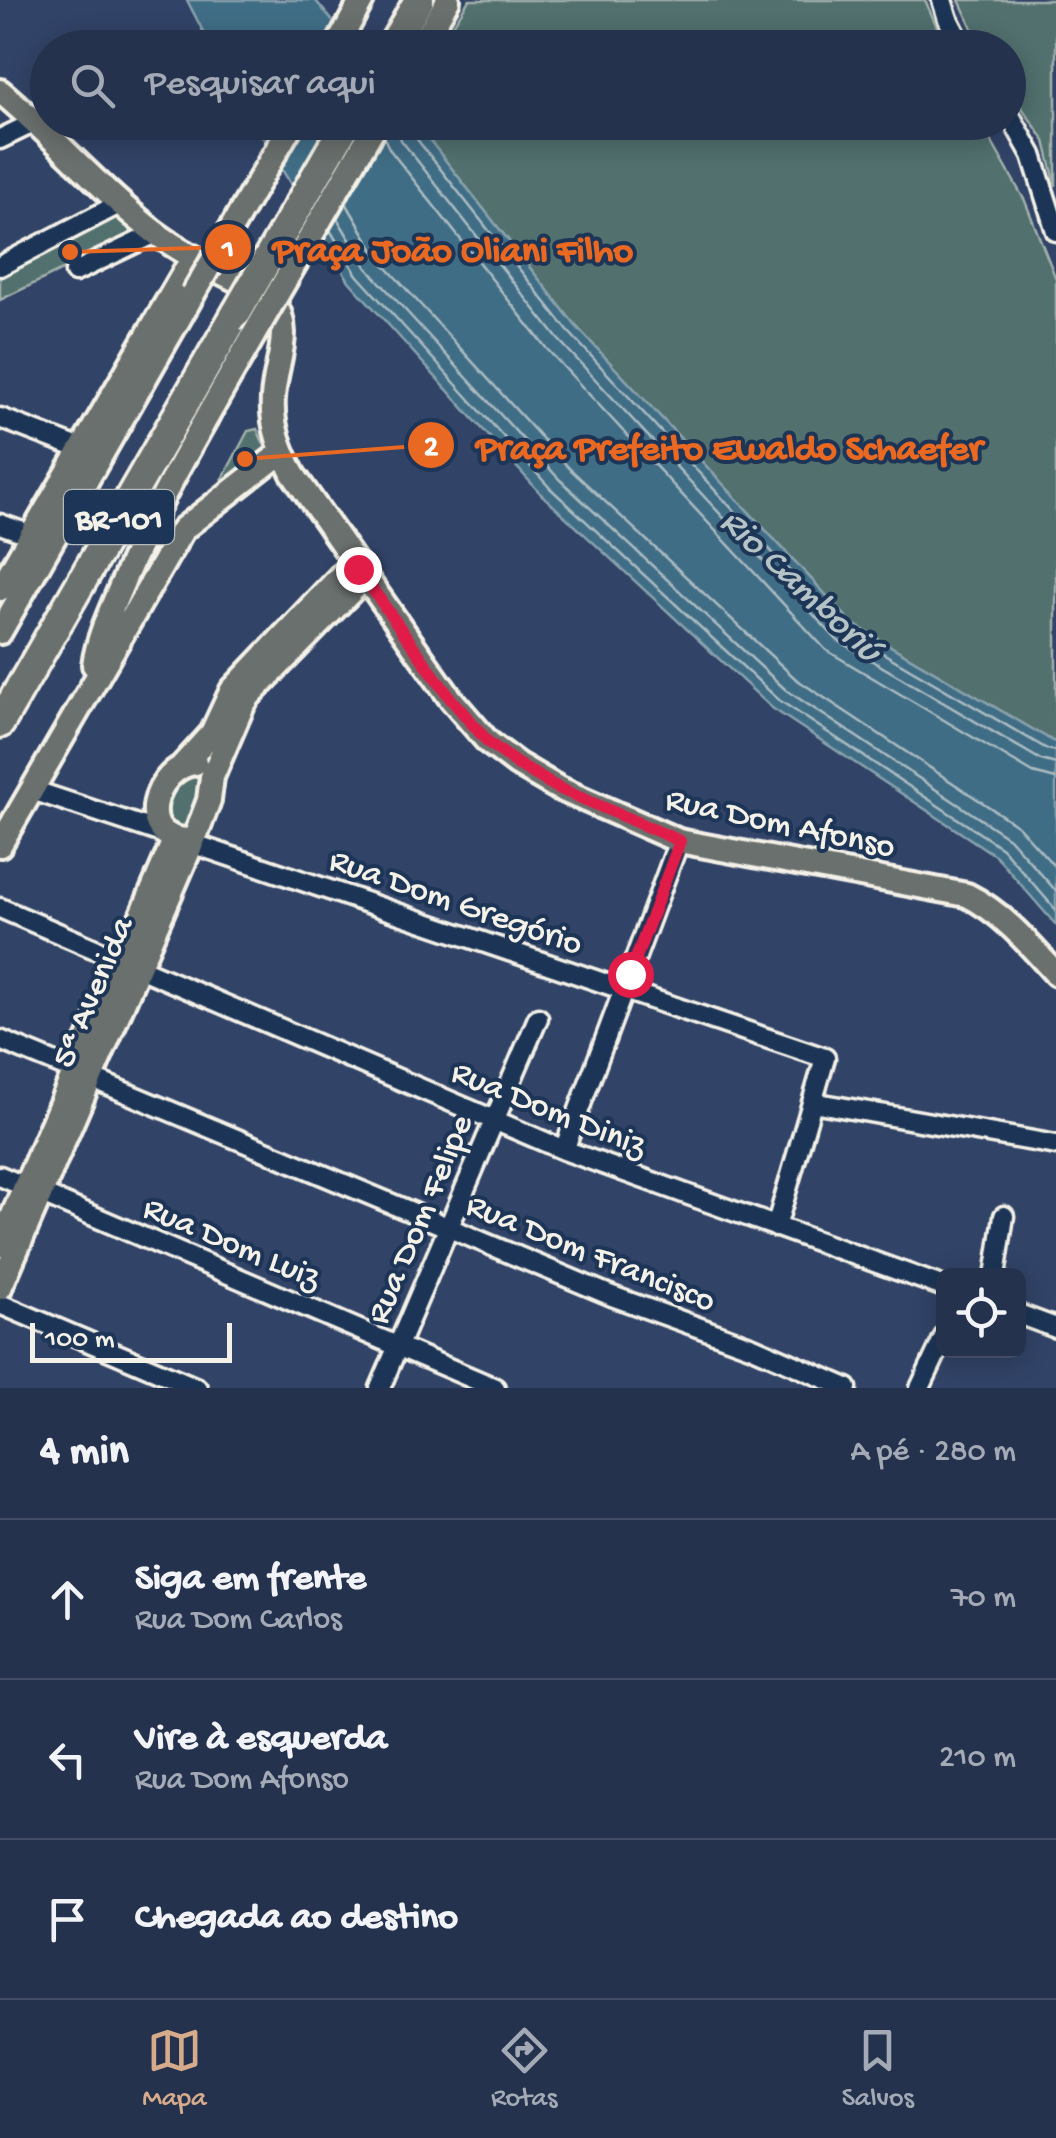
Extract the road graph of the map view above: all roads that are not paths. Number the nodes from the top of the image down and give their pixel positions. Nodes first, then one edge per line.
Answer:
1 (362, 0) edge
2 (942, 0) edge
3 (418, 6) edge
4 (346, 30) edge
5 (391, 30) edge
6 (403, 30) edge
7 (954, 30) edge
8 (0, 90) edge
9 (30, 118) edge
10 (30, 124) edge
11 (0, 139) edge
12 (53, 140) edge
13 (283, 140) edge
14 (317, 140) edge
15 (335, 140) edge
16 (367, 140) edge
17 (1024, 140) edge
18 (119, 204) junction
19 (1056, 230) edge
20 (156, 233) junction
21 (192, 258) junction
22 (0, 266) edge
23 (75, 272) dead end
24 (233, 300) junction
25 (0, 418) edge
26 (82, 448) junction
27 (282, 452) junction
28 (0, 524) edge
29 (32, 535) junction
30 (359, 570) junction
31 (0, 589) edge
32 (0, 632) edge
33 (0, 685) edge
34 (90, 688) junction
35 (0, 722) edge
36 (182, 766) junction
37 (212, 777) junction
38 (32, 790) junction
39 (184, 838) junction
40 (680, 841) junction
41 (0, 845) edge
42 (0, 908) edge
43 (130, 964) junction
44 (1056, 974) edge
45 (624, 990) junction
46 (538, 1018) dead end
47 (0, 1040) edge
48 (83, 1074) junction
49 (812, 1102) junction
50 (494, 1120) junction
51 (1056, 1146) edge
52 (564, 1150) junction
53 (0, 1176) edge
54 (33, 1190) junction
55 (1004, 1216) dead end
56 (776, 1227) junction
57 (448, 1228) junction
58 (0, 1245) edge
59 (996, 1268) edge
60 (936, 1284) edge
61 (0, 1288) edge
62 (0, 1304) edge
63 (1026, 1317) edge
64 (1056, 1328) edge
65 (398, 1346) junction
66 (936, 1355) edge
67 (197, 1388) edge
68 (380, 1388) edge
69 (494, 1388) edge
70 (847, 1388) edge
71 (920, 1388) edge

1 - 4 main road
2 - 7 street
3 - 5 highway
3 - 6 highway
8 - 9 main road, Rua Dom Afonso
10 - 11 street
12 - 18 main road, Rua Dom Afonso
13 - 32 main road, bridge
14 - 24 highway, BR-101
15 - 24 highway, BR-101, bridge
16 - 34 main road, bridge
17 - 19 street
18 - 20 main road, Rua Dom Afonso
18 - 22 street
20 - 21 main road, Rua Dom Afonso
20 - 23 street
21 - 24 main road, Rua Dom Afonso
21 - 26 main road
24 - 27 main road, Rua Dom Afonso
24 - 33 highway, BR-101
24 - 35 highway, BR-101
25 - 26 street
26 - 29 main road
27 - 30 main road, Rua Dom Afonso
27 - 34 main road
28 - 29 street
29 - 31 main road
30 - 36 main road
30 - 37 main road
30 - 40 main road, Rua Dom Afonso
34 - 38 main road
36 - 37 main road
36 - 39 main road
37 - 39 main road
38 - 39 street, Rua Dom Gregório
38 - 41 main road
39 - 43 main road, 5ª Avenida
39 - 45 street, Rua Dom Gregório
40 - 44 main road, Rua Dom Afonso
40 - 45 street
42 - 43 street, Rua Dom Diniz
43 - 48 main road, 5ª Avenida
43 - 50 street, Rua Dom Diniz
45 - 49 street, Rua Dom Gregório
45 - 52 street
46 - 50 street, Rua Dom Felipe
47 - 48 street, Rua Dom Francisco
48 - 54 main road, 5ª Avenida
48 - 57 street, Rua Dom Francisco
49 - 51 street
49 - 56 street
50 - 52 street, Rua Dom Diniz
50 - 57 street, Rua Dom Felipe
52 - 56 street, Rua Dom Diniz
53 - 54 street, Rua Dom Luiz
54 - 58 main road, 5ª Avenida
54 - 61 main road, 5ª Avenida
54 - 65 street, Rua Dom Luiz
55 - 59 street
56 - 60 street, Rua Dom Diniz
57 - 65 street, Rua Dom Felipe
57 - 70 street, Rua Dom Francisco
62 - 67 street
63 - 64 street
65 - 68 street, Rua Dom Felipe
65 - 69 street, Rua Dom Luiz
66 - 71 street

